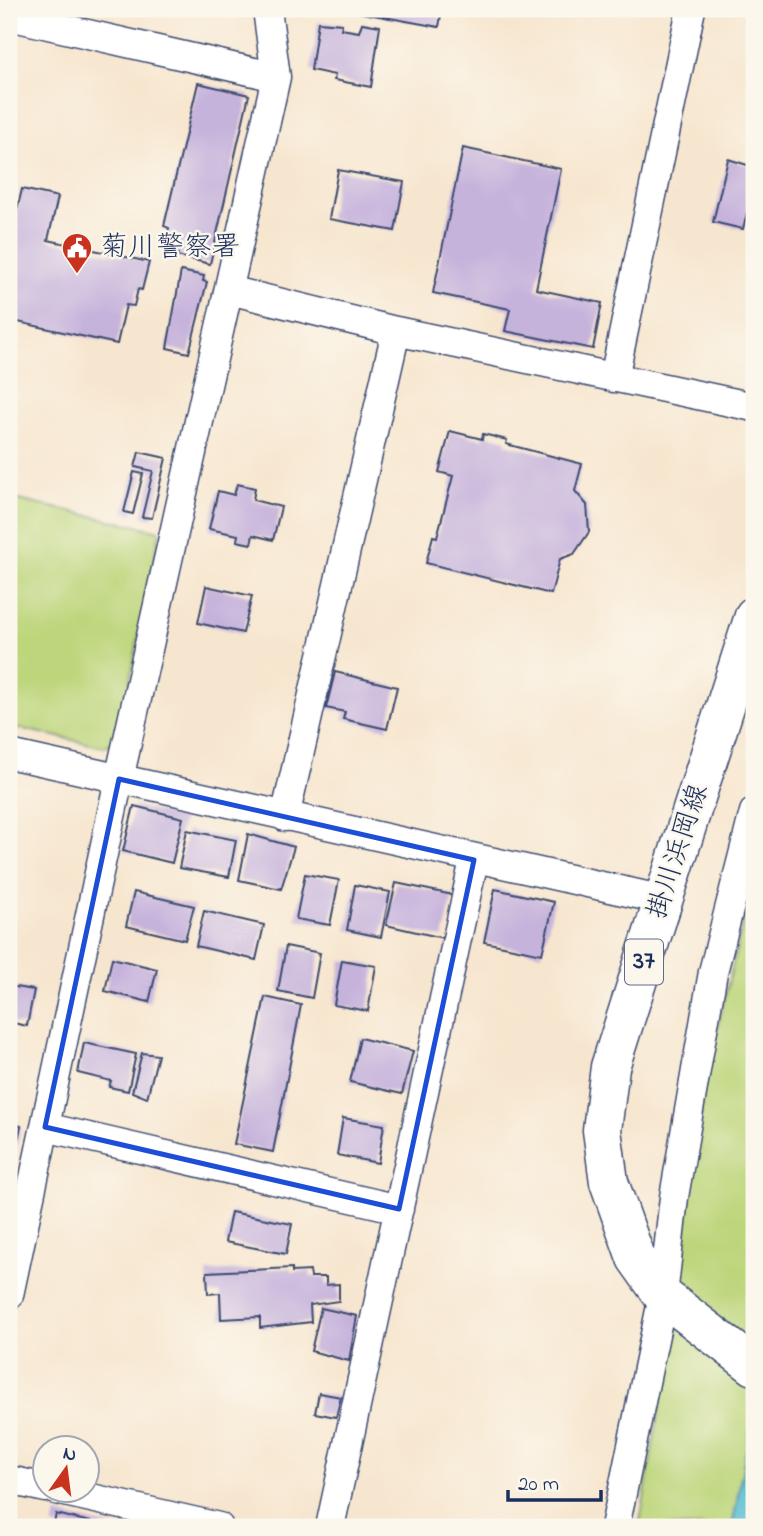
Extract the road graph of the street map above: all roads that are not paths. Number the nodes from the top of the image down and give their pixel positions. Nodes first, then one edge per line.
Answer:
1 (267, 9) edge
2 (691, 9) edge
3 (9, 16) edge
4 (276, 77) junction
5 (229, 290) junction
6 (396, 331) junction
7 (614, 378) junction
8 (754, 407) edge
9 (754, 616) edge
10 (9, 754) edge
11 (119, 779) junction
12 (754, 812) edge
13 (285, 817) junction
14 (474, 860) junction
15 (664, 900) junction
16 (44, 1127) junction
17 (399, 1209) junction
18 (9, 1295) edge
19 (667, 1299) junction
20 (754, 1366) edge
21 (9, 1480) edge
22 (32, 1485) edge
23 (102, 1500) edge
24 (219, 1527) edge
25 (330, 1527) edge
26 (615, 1527) edge

1 - 4 street
2 - 7 street
3 - 4 street
4 - 5 street
5 - 6 street
5 - 11 street
6 - 7 street
6 - 13 street
7 - 8 street
9 - 15 main road, 掛川浜岡線 / 37
10 - 11 street
11 - 13 street
11 - 16 street
12 - 19 street
13 - 14 street
14 - 15 street
14 - 17 street
15 - 19 main road, 掛川浜岡線 / 37
16 - 17 street
16 - 18 street
17 - 25 street
19 - 20 main road, 掛川浜岡線 / 37
19 - 26 street
21 - 22 street
23 - 24 street

